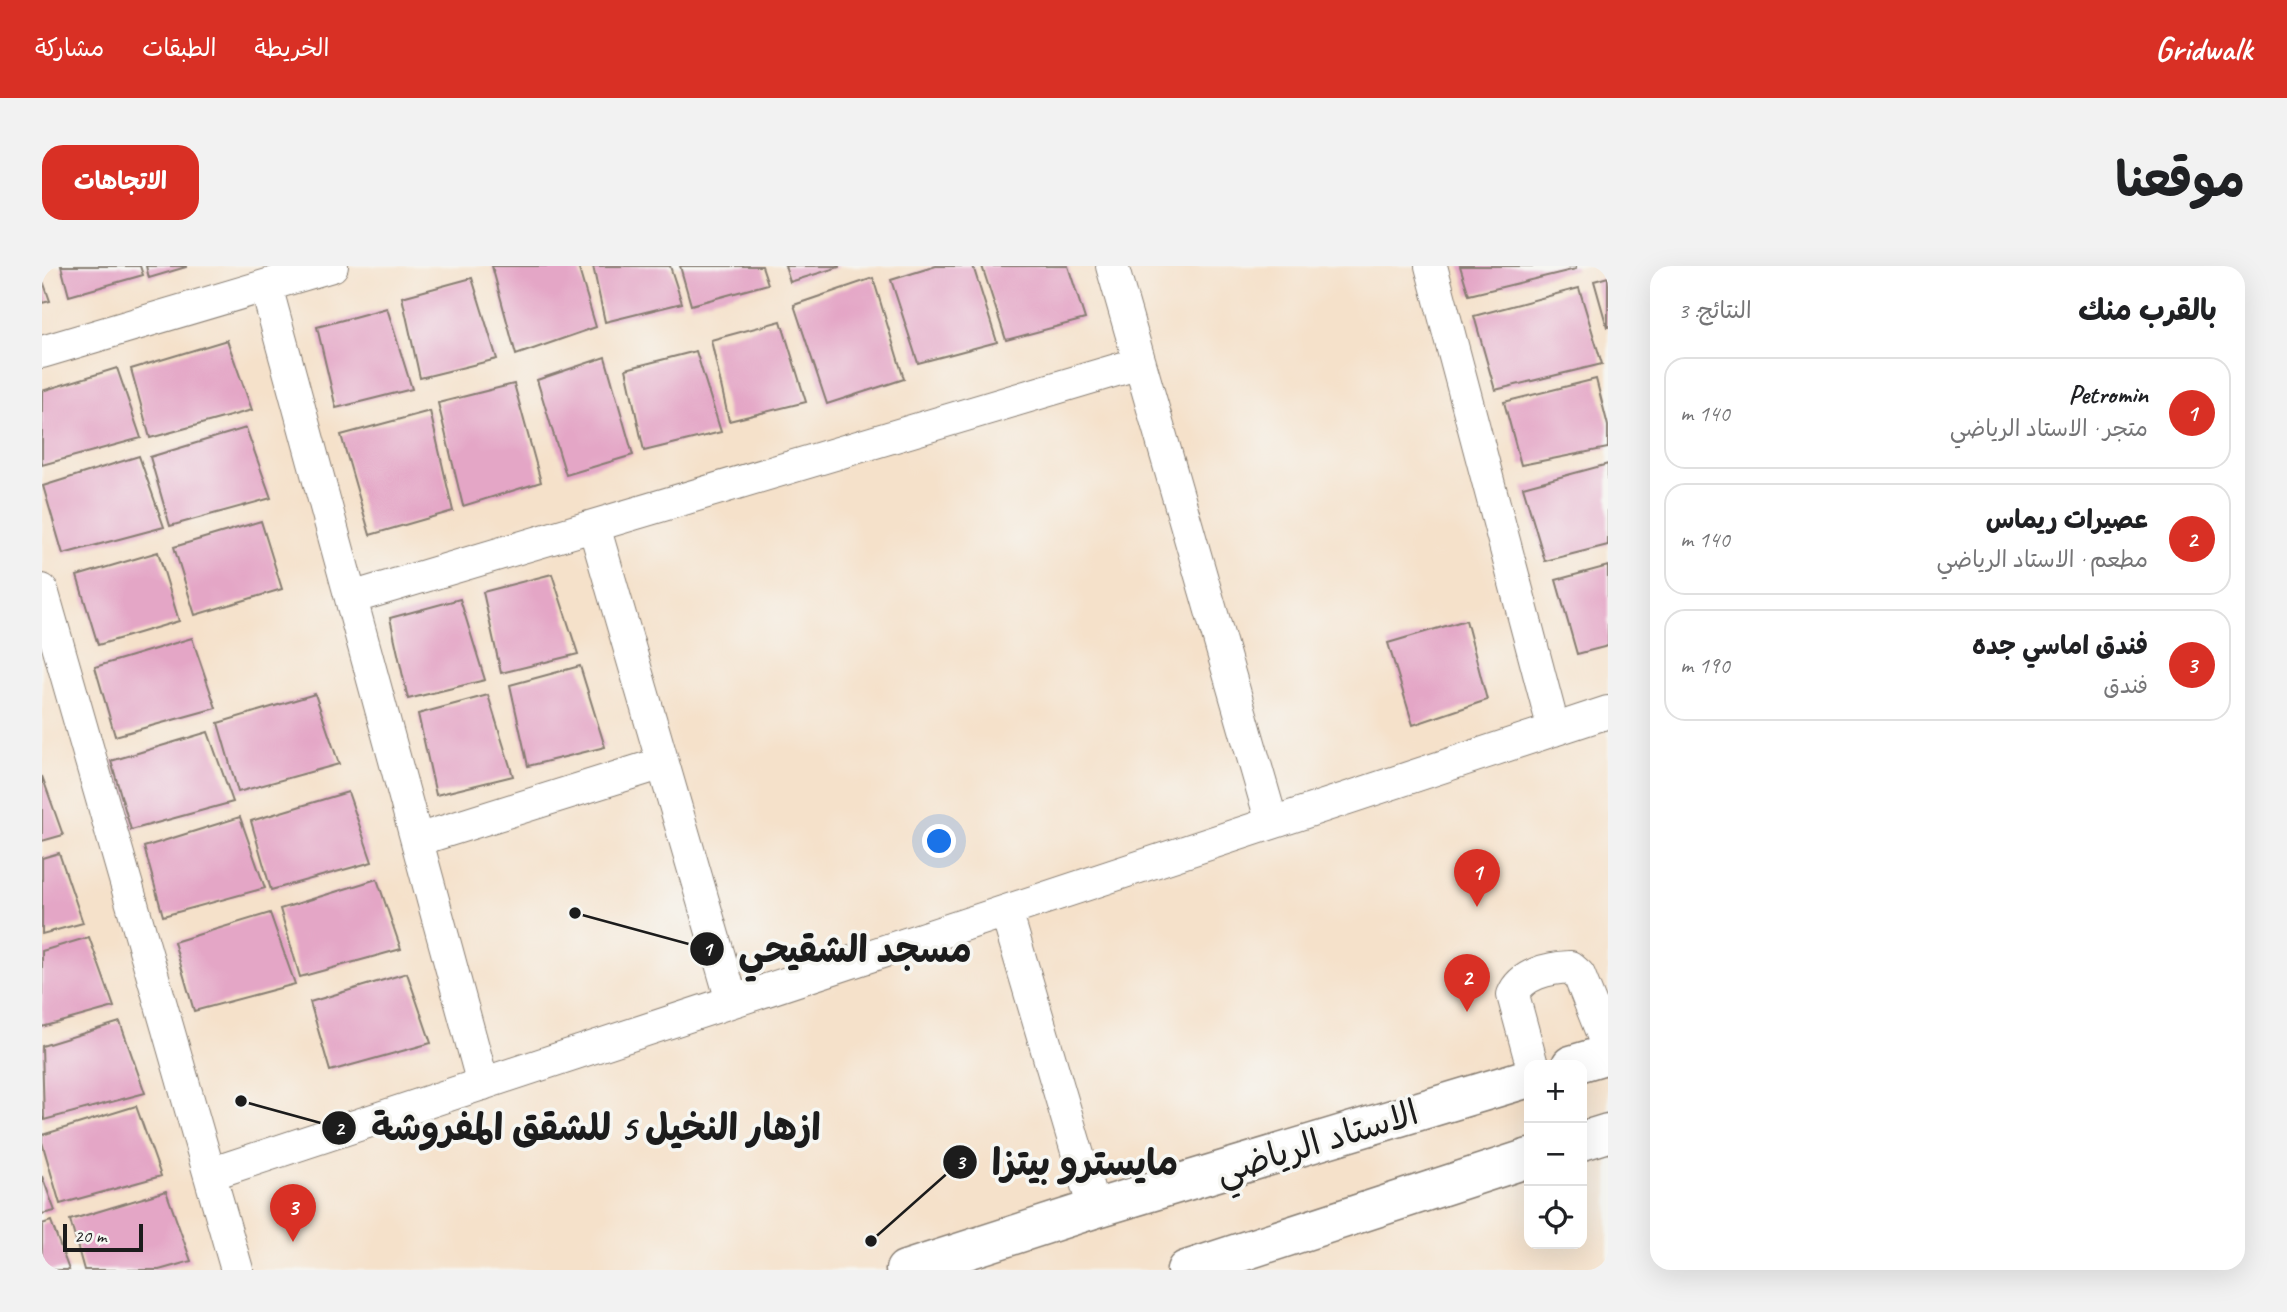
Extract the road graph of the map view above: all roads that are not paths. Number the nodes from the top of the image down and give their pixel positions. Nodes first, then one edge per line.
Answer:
1 (332, 266) edge
2 (1112, 266) edge
3 (1431, 266) edge
4 (266, 286) junction
5 (42, 352) edge
6 (1140, 363) junction
7 (594, 526) junction
8 (42, 590) edge
9 (351, 598) junction
10 (1608, 712) edge
11 (1554, 730) junction
12 (663, 763) junction
13 (1272, 823) junction
14 (417, 840) junction
15 (1006, 911) junction
16 (732, 1002) junction
17 (1608, 1048) edge
18 (1608, 1054) edge
19 (1531, 1060) edge
20 (1587, 1060) edge
21 (1524, 1080) edge
22 (482, 1084) junction
23 (1608, 1133) edge
24 (1587, 1139) edge
25 (1524, 1160) edge
26 (210, 1174) junction
27 (1094, 1209) junction
28 (237, 1270) edge
29 (905, 1270) edge
30 (1186, 1270) edge

1 - 4 street
2 - 6 street
3 - 11 street
4 - 5 street
4 - 9 street
6 - 7 street
6 - 13 street
7 - 9 street
7 - 12 street
8 - 26 street
9 - 14 street
10 - 11 street
11 - 13 street
12 - 14 street
12 - 16 street
13 - 15 street
14 - 22 street
15 - 16 street
15 - 27 street
16 - 22 street
17 - 19 street
18 - 20 main road
21 - 27 main road, الاستاد الرياضي
22 - 26 street
23 - 24 main road
25 - 30 main road
26 - 28 street
27 - 29 main road, الاستاد الرياضي

